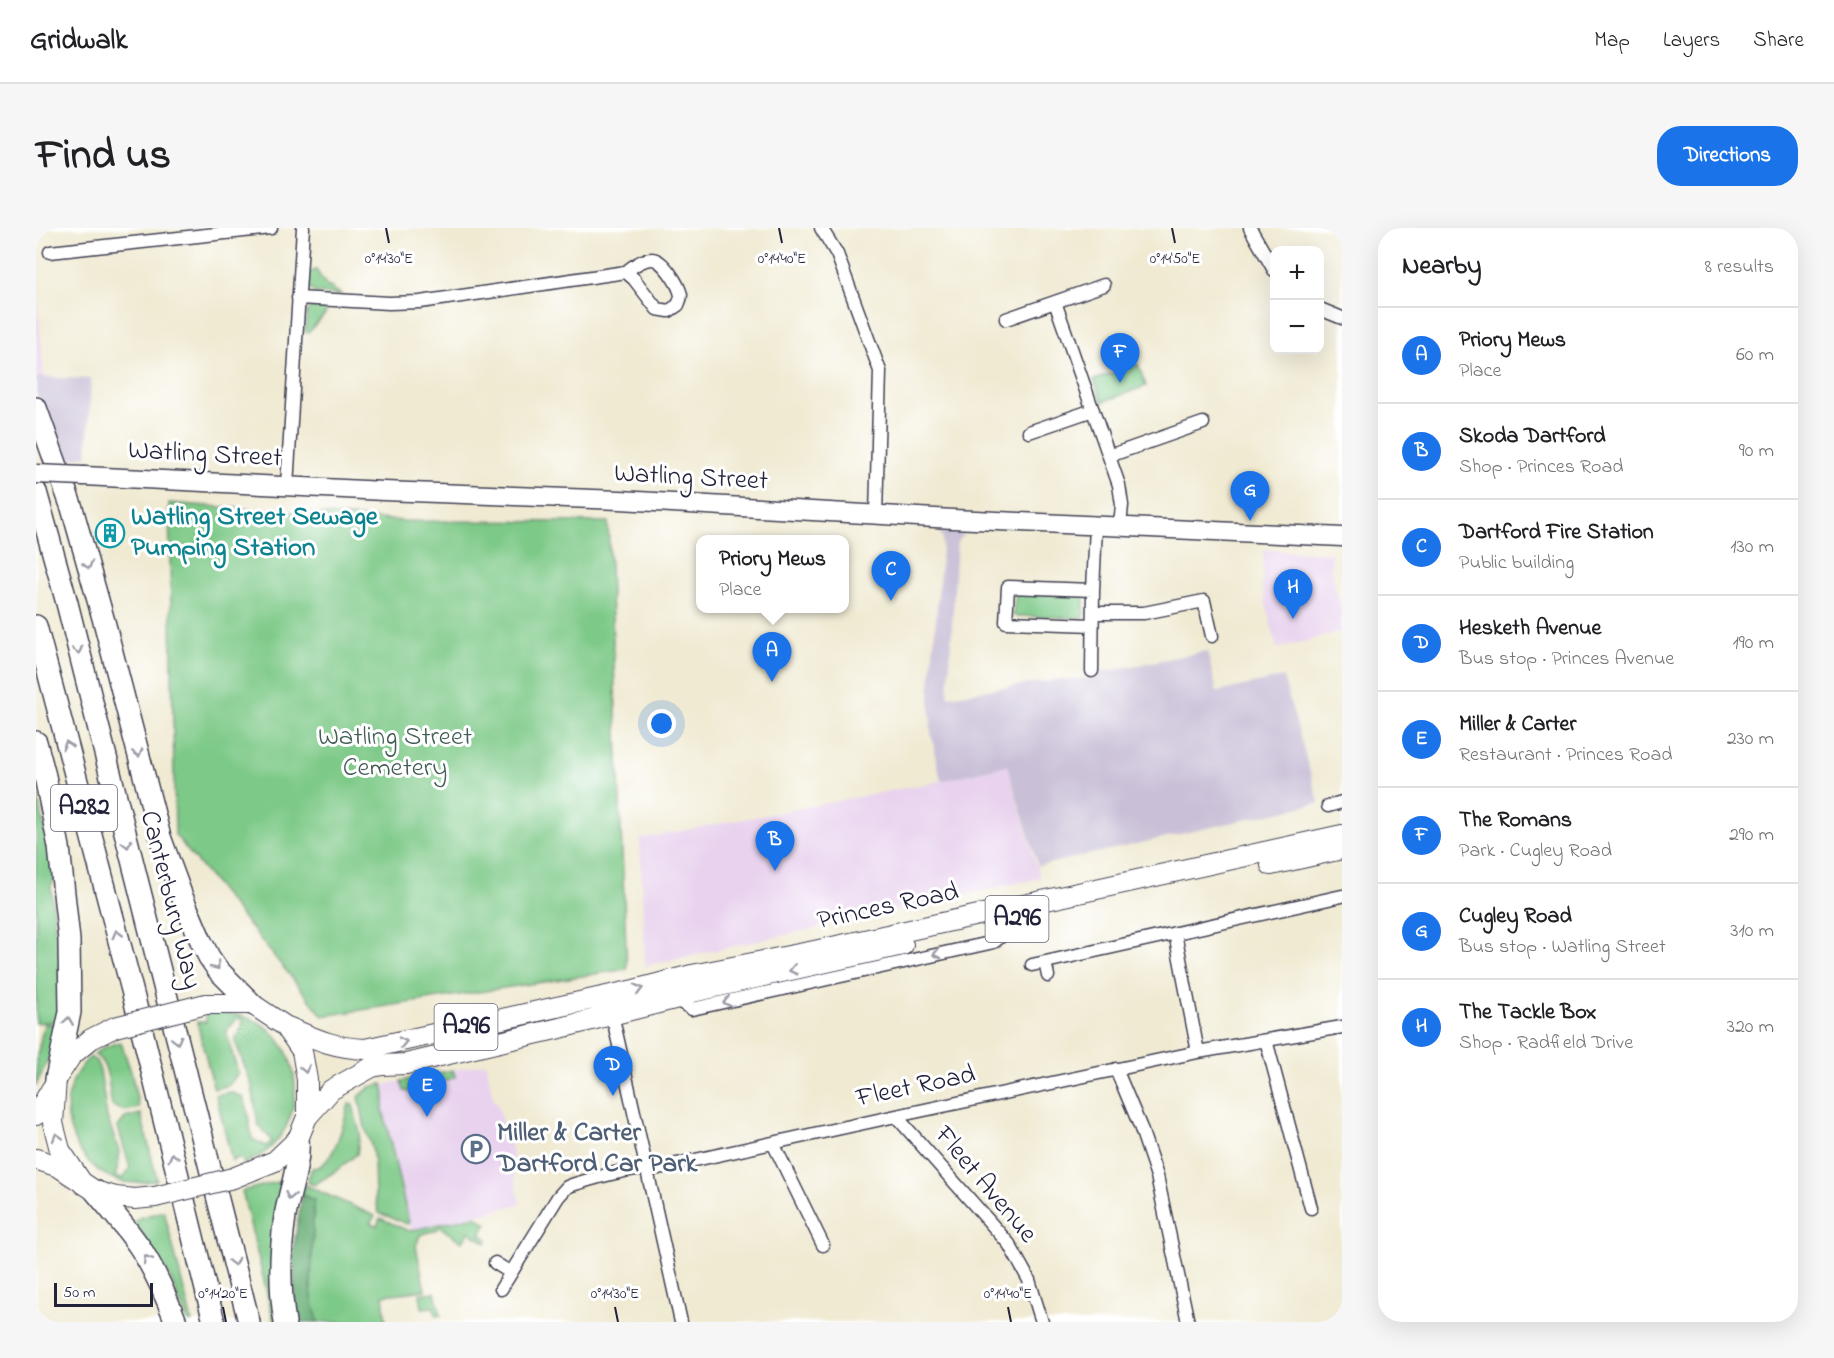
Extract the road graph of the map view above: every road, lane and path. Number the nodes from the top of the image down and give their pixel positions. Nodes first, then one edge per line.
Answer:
1 (271, 228) edge
2 (303, 228) edge
3 (1250, 228) edge
4 (821, 229) edge
5 (50, 252) dead end
6 (1270, 262) edge
7 (626, 272) junction
8 (1104, 285) dead end
9 (298, 298) junction
10 (1054, 302) junction
11 (1324, 311) edge
12 (1342, 318) edge
13 (1006, 319) dead end
14 (36, 408) edge
15 (1093, 410) junction
16 (1203, 423) dead end
17 (1029, 432) dead end
18 (1110, 456) junction
19 (36, 474) edge
20 (287, 486) junction
21 (36, 492) edge
22 (876, 515) junction
23 (1096, 526) junction
24 (1120, 527) junction
25 (1342, 537) edge
26 (1093, 591) junction
27 (1093, 619) junction
28 (36, 626) edge
29 (1212, 636) dead end
30 (1092, 671) dead end
31 (36, 742) edge
32 (1342, 802) edge
33 (1328, 806) dead end
34 (1342, 835) edge
35 (1342, 849) edge
36 (1342, 896) edge
37 (1175, 933) junction
38 (1045, 962) junction
39 (1032, 965) dead end
40 (1048, 976) dead end
41 (586, 1001) junction
42 (252, 1004) junction
43 (612, 1014) junction
44 (285, 1026) junction
45 (1342, 1027) edge
46 (1266, 1040) junction
47 (1198, 1052) junction
48 (1116, 1069) junction
49 (56, 1081) junction
50 (36, 1115) edge
51 (896, 1116) junction
52 (307, 1117) junction
53 (298, 1139) junction
54 (772, 1143) junction
55 (36, 1159) edge
56 (646, 1167) junction
57 (89, 1187) junction
58 (1311, 1208) dead end
59 (823, 1245) dead end
60 (495, 1263) dead end
61 (511, 1273) junction
62 (501, 1289) dead end
63 (176, 1322) edge
64 (214, 1322) edge
65 (249, 1322) edge
66 (285, 1322) edge
67 (681, 1322) edge
68 (1042, 1322) edge
69 (1188, 1322) edge

1 - 5 street
2 - 9 street
3 - 6 street
4 - 22 street
7 - 7 street
7 - 9 street
8 - 10 street
9 - 20 street
10 - 13 street
10 - 15 street
11 - 12 street
14 -> 42 highway
15 - 17 street
15 - 18 street
16 - 18 street
18 - 24 street
19 - 20 main road, Watling Street, bridge
20 - 22 main road, Watling Street
21 -> 65 highway, Canterbury Way / A282
22 - 23 main road, Watling Street
23 - 24 main road, Watling Street
23 - 26 street
24 - 25 main road, Watling Street
26 - 27 street
26 - 27 street
27 - 29 street
27 - 30 street
64 -> 28 highway, A282
49 -> 31 highway
32 - 33 street
41 -> 34 main road, Princes Road / A296
35 -> 43 main road, Princes Road / A296
36 - 37 street
37 - 38 street
37 - 47 street
38 - 39 street
38 - 40 street
41 - 43 street
44 -> 41 main road, Princes Road / A296
42 - 44 main road
42 - 49 main road, bridge
43 - 52 main road, Princes Road / A296
43 - 56 street
44 -> 52 main road
45 - 46 street, Fleet Road
46 - 47 street, Fleet Road
46 - 58 street
47 - 48 street, Fleet Road
48 - 51 street, Fleet Road
48 - 69 street
49 - 50 main road
57 -> 49 main road
51 - 54 street, Fleet Road
51 - 68 street, Fleet Avenue
52 - 53 main road
53 - 57 main road, bridge
53 -> 66 highway
54 - 56 street, Fleet Road
54 - 59 street
55 - 57 main road
56 - 61 street, Fleet Road
56 - 67 street
63 -> 57 highway
60 - 61 street
61 - 62 street, Fleet Road

